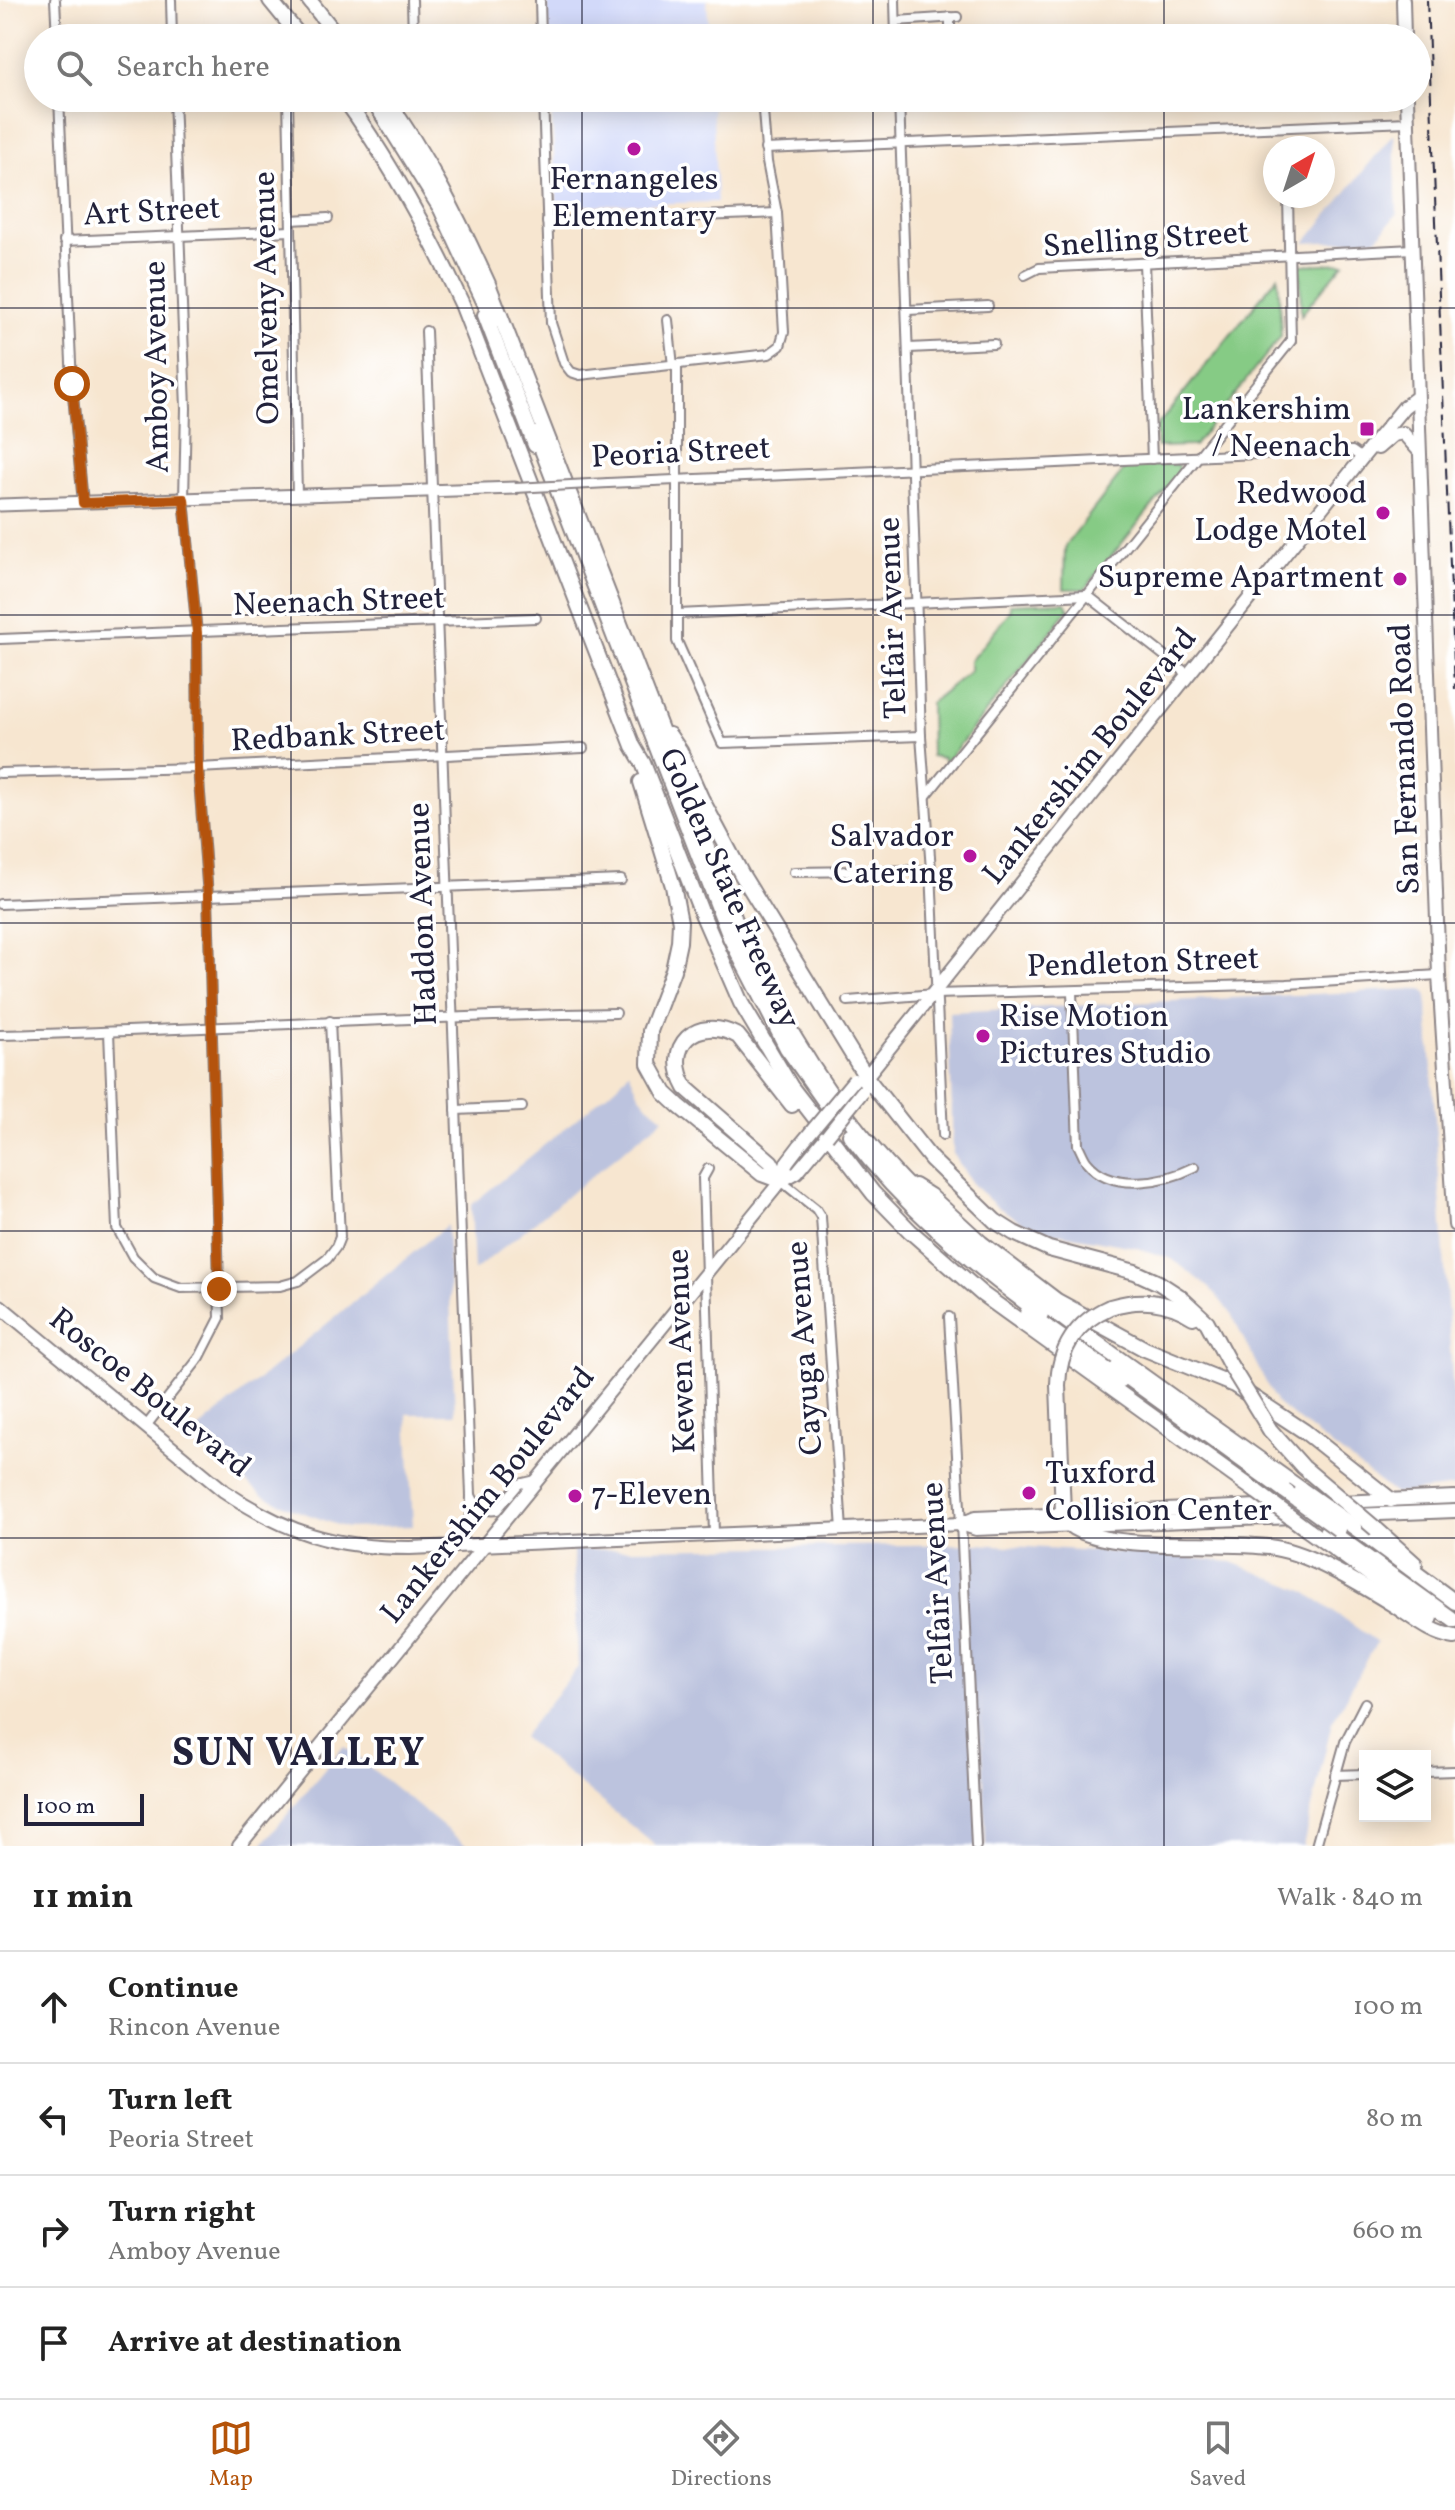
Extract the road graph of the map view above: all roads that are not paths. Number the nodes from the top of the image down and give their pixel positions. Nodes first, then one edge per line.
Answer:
1 (55, 0) edge
2 (171, 0) edge
3 (260, 0) edge
4 (270, 0) edge
5 (309, 0) edge
6 (412, 0) edge
7 (540, 0) edge
8 (895, 0) edge
9 (1403, 0) edge
10 (280, 12) junction
11 (896, 21) joint
12 (56, 24) edge
13 (172, 24) edge
14 (290, 24) edge
15 (316, 24) edge
16 (328, 24) edge
17 (413, 24) edge
18 (541, 24) edge
19 (952, 24) edge
20 (1404, 24) edge
21 (59, 112) edge
22 (175, 112) edge
23 (288, 112) edge
24 (354, 112) edge
25 (374, 112) edge
26 (381, 112) edge
27 (394, 112) edge
28 (543, 112) edge
29 (763, 112) edge
30 (900, 112) edge
31 (1408, 112) edge
32 (1408, 122) junction
33 (901, 142) junction
34 (765, 149) junction
35 (1288, 208) edge
36 (777, 213) junction
37 (328, 218) dead end
38 (291, 220) junction
39 (547, 222) junction
40 (291, 231) junction
41 (180, 235) junction
42 (64, 241) junction
43 (1413, 249) junction
44 (1289, 255) junction
45 (1144, 263) junction
46 (1025, 275) dead end
47 (984, 303) dead end
48 (908, 310) junction
49 (668, 320) dead end
50 (426, 331) dead end
51 (994, 344) dead end
52 (909, 348) junction
53 (675, 366) junction
54 (1417, 397) junction
55 (1420, 452) junction
56 (1199, 458) junction
57 (1362, 458) junction
58 (1152, 459) junction
59 (914, 468) junction
60 (675, 481) junction
61 (515, 488) joint
62 (431, 492) junction
63 (297, 495) junction
64 (184, 499) junction
65 (83, 503) junction
66 (0, 505) edge
67 (1087, 595) junction
68 (918, 604) junction
69 (678, 614) junction
70 (536, 618) dead end
71 (436, 623) junction
72 (197, 633) junction
73 (0, 639) edge
74 (1189, 675) junction
75 (658, 719) junction
76 (921, 736) junction
77 (633, 746) junction
78 (583, 748) dead end
79 (442, 755) junction
80 (198, 768) junction
81 (0, 773) edge
82 (926, 797) junction
83 (931, 870) junction
84 (794, 872) dead end
85 (621, 880) dead end
86 (447, 887) junction
87 (208, 896) junction
88 (0, 904) edge
89 (1439, 975) junction
90 (1072, 992) junction
91 (935, 994) junction
92 (848, 1001) dead end
93 (616, 1013) dead end
94 (452, 1016) junction
95 (330, 1021) junction
96 (210, 1029) junction
97 (109, 1032) junction
98 (0, 1035) edge
99 (860, 1078) junction
100 (522, 1107) dead end
101 (456, 1110) junction
102 (822, 1129) junction
103 (943, 1135) dead end
104 (1195, 1167) dead end
105 (708, 1169) dead end
106 (895, 1174) junction
107 (781, 1181) junction
108 (1455, 1225) edge
109 (704, 1274) junction
110 (219, 1289) junction
111 (0, 1306) edge
112 (0, 1313) edge
113 (949, 1317) dead end
114 (15, 1318) junction
115 (1230, 1365) junction
116 (146, 1426) junction
117 (536, 1480) junction
118 (1279, 1491) junction
119 (471, 1495) junction
120 (1455, 1497) edge
121 (1391, 1500) junction
122 (1161, 1509) junction
123 (1455, 1511) edge
124 (1063, 1513) junction
125 (961, 1524) junction
126 (1131, 1524) junction
127 (1071, 1527) junction
128 (842, 1530) junction
129 (714, 1534) junction
130 (484, 1544) junction
131 (445, 1547) junction
132 (1437, 1588) junction
133 (1454, 1612) edge
134 (1455, 1636) edge
135 (1365, 1703) dead end
136 (1455, 1771) edge
137 (1431, 1772) edge
138 (1359, 1774) edge
139 (1335, 1775) junction
140 (239, 1846) edge
141 (976, 1846) edge
142 (1316, 1846) edge

1 - 12 street
2 - 13 street
3 - 10 highway
4 - 10 highway
5 - 15 highway
5 - 16 highway
6 - 17 street
7 - 18 street
8 - 11 street
9 - 20 main road
10 - 14 highway
11 - 19 street
21 - 42 street
22 - 41 street, Amboy Avenue
23 - 38 street, Omelveny Avenue
24 - 77 highway, Golden State Freeway
25 - 118 highway
26 - 118 highway
27 - 75 highway, Golden State Freeway
28 - 39 street
29 - 34 street
30 - 33 street, Telfair Avenue
31 - 32 main road, San Fernando Road
32 - 33 street
32 - 43 main road, San Fernando Road
33 - 34 street
33 - 48 street, Telfair Avenue
34 - 36 street
35 - 44 street
36 - 39 street
36 - 53 street
37 - 38 street
38 - 40 street, Omelveny Avenue
39 - 53 street
40 - 41 street, Art Street
40 - 63 street, Omelveny Avenue
41 - 42 street, Art Street
41 - 64 street, Amboy Avenue
42 - 65 street
43 - 44 street, Snelling Street
43 - 54 main road, San Fernando Road
44 - 45 street, Snelling Street
44 - 56 street
45 - 46 street, Snelling Street
45 - 58 street
47 - 48 street
48 - 52 street, Telfair Avenue
49 - 53 street
50 - 62 street, Haddon Avenue
51 - 52 street
52 - 59 street, Telfair Avenue
53 - 60 street
54 - 55 main road, San Fernando Road
54 - 57 main road, Lankershim Boulevard
55 - 57 main road
55 - 89 main road, San Fernando Road
56 - 57 street, Peoria Street
56 - 58 street, Peoria Street
56 - 67 street
57 - 74 main road, Lankershim Boulevard
58 - 59 street, Peoria Street
59 - 60 street, Peoria Street
59 - 68 street, Telfair Avenue
60 - 61 street, Peoria Street, bridge
60 - 69 street
61 - 62 street, Peoria Street
62 - 63 street, Peoria Street
62 - 71 street, Haddon Avenue
63 - 64 street, Peoria Street
64 - 65 street, Peoria Street
64 - 72 street, Amboy Avenue
65 - 66 street, Peoria Street
67 - 68 street
67 - 74 street
67 - 82 street
68 - 69 street
68 - 76 street, Telfair Avenue
69 - 76 street
70 - 71 street, Neenach Street
71 - 72 street, Neenach Street
71 - 79 street, Haddon Avenue
72 - 73 street, Neenach Street
72 - 80 street, Amboy Avenue
74 - 91 main road, Lankershim Boulevard
75 - 99 highway
75 - 106 highway, Golden State Freeway
76 - 82 street, Telfair Avenue
77 - 102 highway, Golden State Freeway
77 - 107 highway
78 - 79 street, Redbank Street
79 - 80 street, Redbank Street
79 - 86 street, Haddon Avenue
80 - 81 street, Redbank Street
80 - 87 street, Amboy Avenue
82 - 83 street, Telfair Avenue
83 - 84 street
83 - 91 street, Telfair Avenue
85 - 86 street
86 - 87 street
86 - 94 street, Haddon Avenue
87 - 88 street
87 - 96 street, Amboy Avenue
89 - 90 street, Pendleton Street
89 - 108 main road, San Fernando Road
90 - 91 street, Pendleton Street
90 - 104 street
91 - 92 street, Pendleton Street
91 - 99 main road, Lankershim Boulevard
91 - 103 street, Telfair Avenue
93 - 94 street
94 - 95 street
94 - 101 street, Haddon Avenue
95 - 96 street
95 - 110 street
96 - 97 street
96 - 110 street, Amboy Avenue
97 - 98 street
97 - 110 street
99 - 107 main road, Lankershim Boulevard, bridge
99 - 107 main road, Lankershim Boulevard, bridge
99 - 115 highway
100 - 101 street
101 - 119 street, Haddon Avenue
102 - 107 highway
102 - 134 highway, Golden State Freeway, bridge
105 - 109 street, Kewen Avenue
106 - 121 highway
106 - 132 highway, Golden State Freeway, bridge
107 - 109 main road, Lankershim Boulevard
107 - 128 street, Cayuga Avenue
109 - 117 main road, Lankershim Boulevard
109 - 129 street, Kewen Avenue
110 - 116 street, Amboy Avenue
111 - 114 main road, Roscoe Boulevard
112 - 114 main road
113 - 125 street, Telfair Avenue
114 - 116 main road, Roscoe Boulevard
115 - 124 highway, bridge
115 - 132 highway, bridge
116 - 131 main road, Roscoe Boulevard
117 - 119 street
117 - 130 main road, Lankershim Boulevard
118 - 133 highway
119 - 131 street, Haddon Avenue
120 - 121 main road
121 - 122 main road
122 - 124 main road
122 - 126 main road
123 - 126 main road
124 - 125 main road
124 - 127 highway
125 - 127 main road
125 - 128 main road, Roscoe Boulevard
125 - 141 street, Telfair Avenue
126 - 127 main road
127 - 134 highway
128 - 129 main road, Roscoe Boulevard
129 - 130 main road, Roscoe Boulevard
130 - 131 main road, Roscoe Boulevard
130 - 140 main road, Lankershim Boulevard
132 - 133 highway, Golden State Freeway
135 - 139 street
136 - 137 street
138 - 139 street
139 - 142 street

